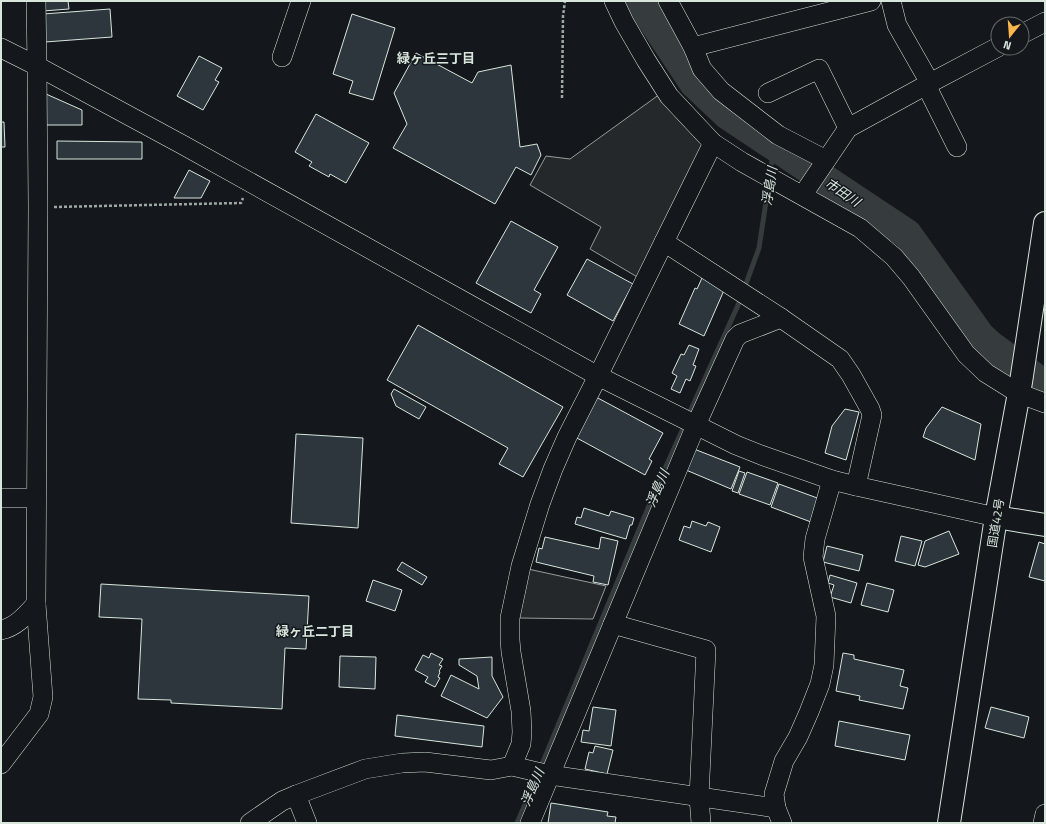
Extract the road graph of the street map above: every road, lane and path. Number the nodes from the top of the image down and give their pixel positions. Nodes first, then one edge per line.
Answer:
1 (36, 1) edge
2 (301, 1) edge
3 (565, 1) edge
4 (614, 1) edge
5 (668, 1) edge
6 (871, 1) edge
7 (891, 1) edge
8 (1045, 22) edge
9 (1030, 30) edge
10 (693, 47) junction
11 (1, 48) edge
12 (990, 51) edge
13 (282, 57) dead end
14 (38, 66) junction
15 (930, 83) junction
16 (768, 93) dead end
17 (562, 98) dead end
18 (848, 128) junction
19 (714, 143) junction
20 (957, 147) dead end
21 (826, 160) junction
22 (250, 183) junction
23 (806, 192) junction
24 (38, 207) junction
25 (1045, 223) edge
26 (664, 242) junction
27 (781, 318) junction
28 (598, 376) junction
29 (1019, 387) junction
30 (1045, 403) edge
31 (696, 425) junction
32 (832, 480) junction
33 (856, 486) junction
34 (1, 498) edge
35 (36, 498) junction
36 (996, 516) junction
37 (1045, 525) edge
38 (36, 604) junction
39 (613, 624) junction
40 (1, 630) edge
41 (1, 764) edge
42 (512, 766) junction
43 (550, 775) junction
44 (296, 795) junction
45 (699, 797) junction
46 (1045, 814) edge
47 (779, 816) edge
48 (250, 823) edge
49 (307, 823) edge
50 (530, 823) edge
51 (701, 823) edge
52 (949, 823) edge
53 (1043, 823) edge

1 - 14 street
2 - 13 street
3 - 17 path
4 - 19 street
5 - 10 street
6 - 10 street
7 - 15 street
8 - 9 street
10 - 21 street
11 - 14 street
12 - 15 street
14 - 22 street
14 - 24 street
15 - 18 street
15 - 20 street
16 - 18 street
18 - 21 street
19 - 23 street
19 - 26 street
21 - 23 street
22 - 24 path
22 - 28 street
23 - 29 street
24 - 35 street
25 - 29 highway, 国道42号
26 - 27 street
26 - 28 street
27 - 31 street
27 - 33 street
28 - 31 street
28 - 42 street
29 - 30 street
29 - 36 highway, 国道42号
31 - 32 street
31 - 39 street
32 - 33 street
32 - 47 street
33 - 36 street
34 - 35 street
35 - 38 street
36 - 37 highway
36 - 52 highway, 国道42号
38 - 40 street
38 - 41 street
39 - 43 street
39 - 45 street
42 - 43 street
42 - 44 street
43 - 45 street
43 - 50 street
44 - 48 street
44 - 49 street
45 - 47 street
45 - 51 street
46 - 53 street

